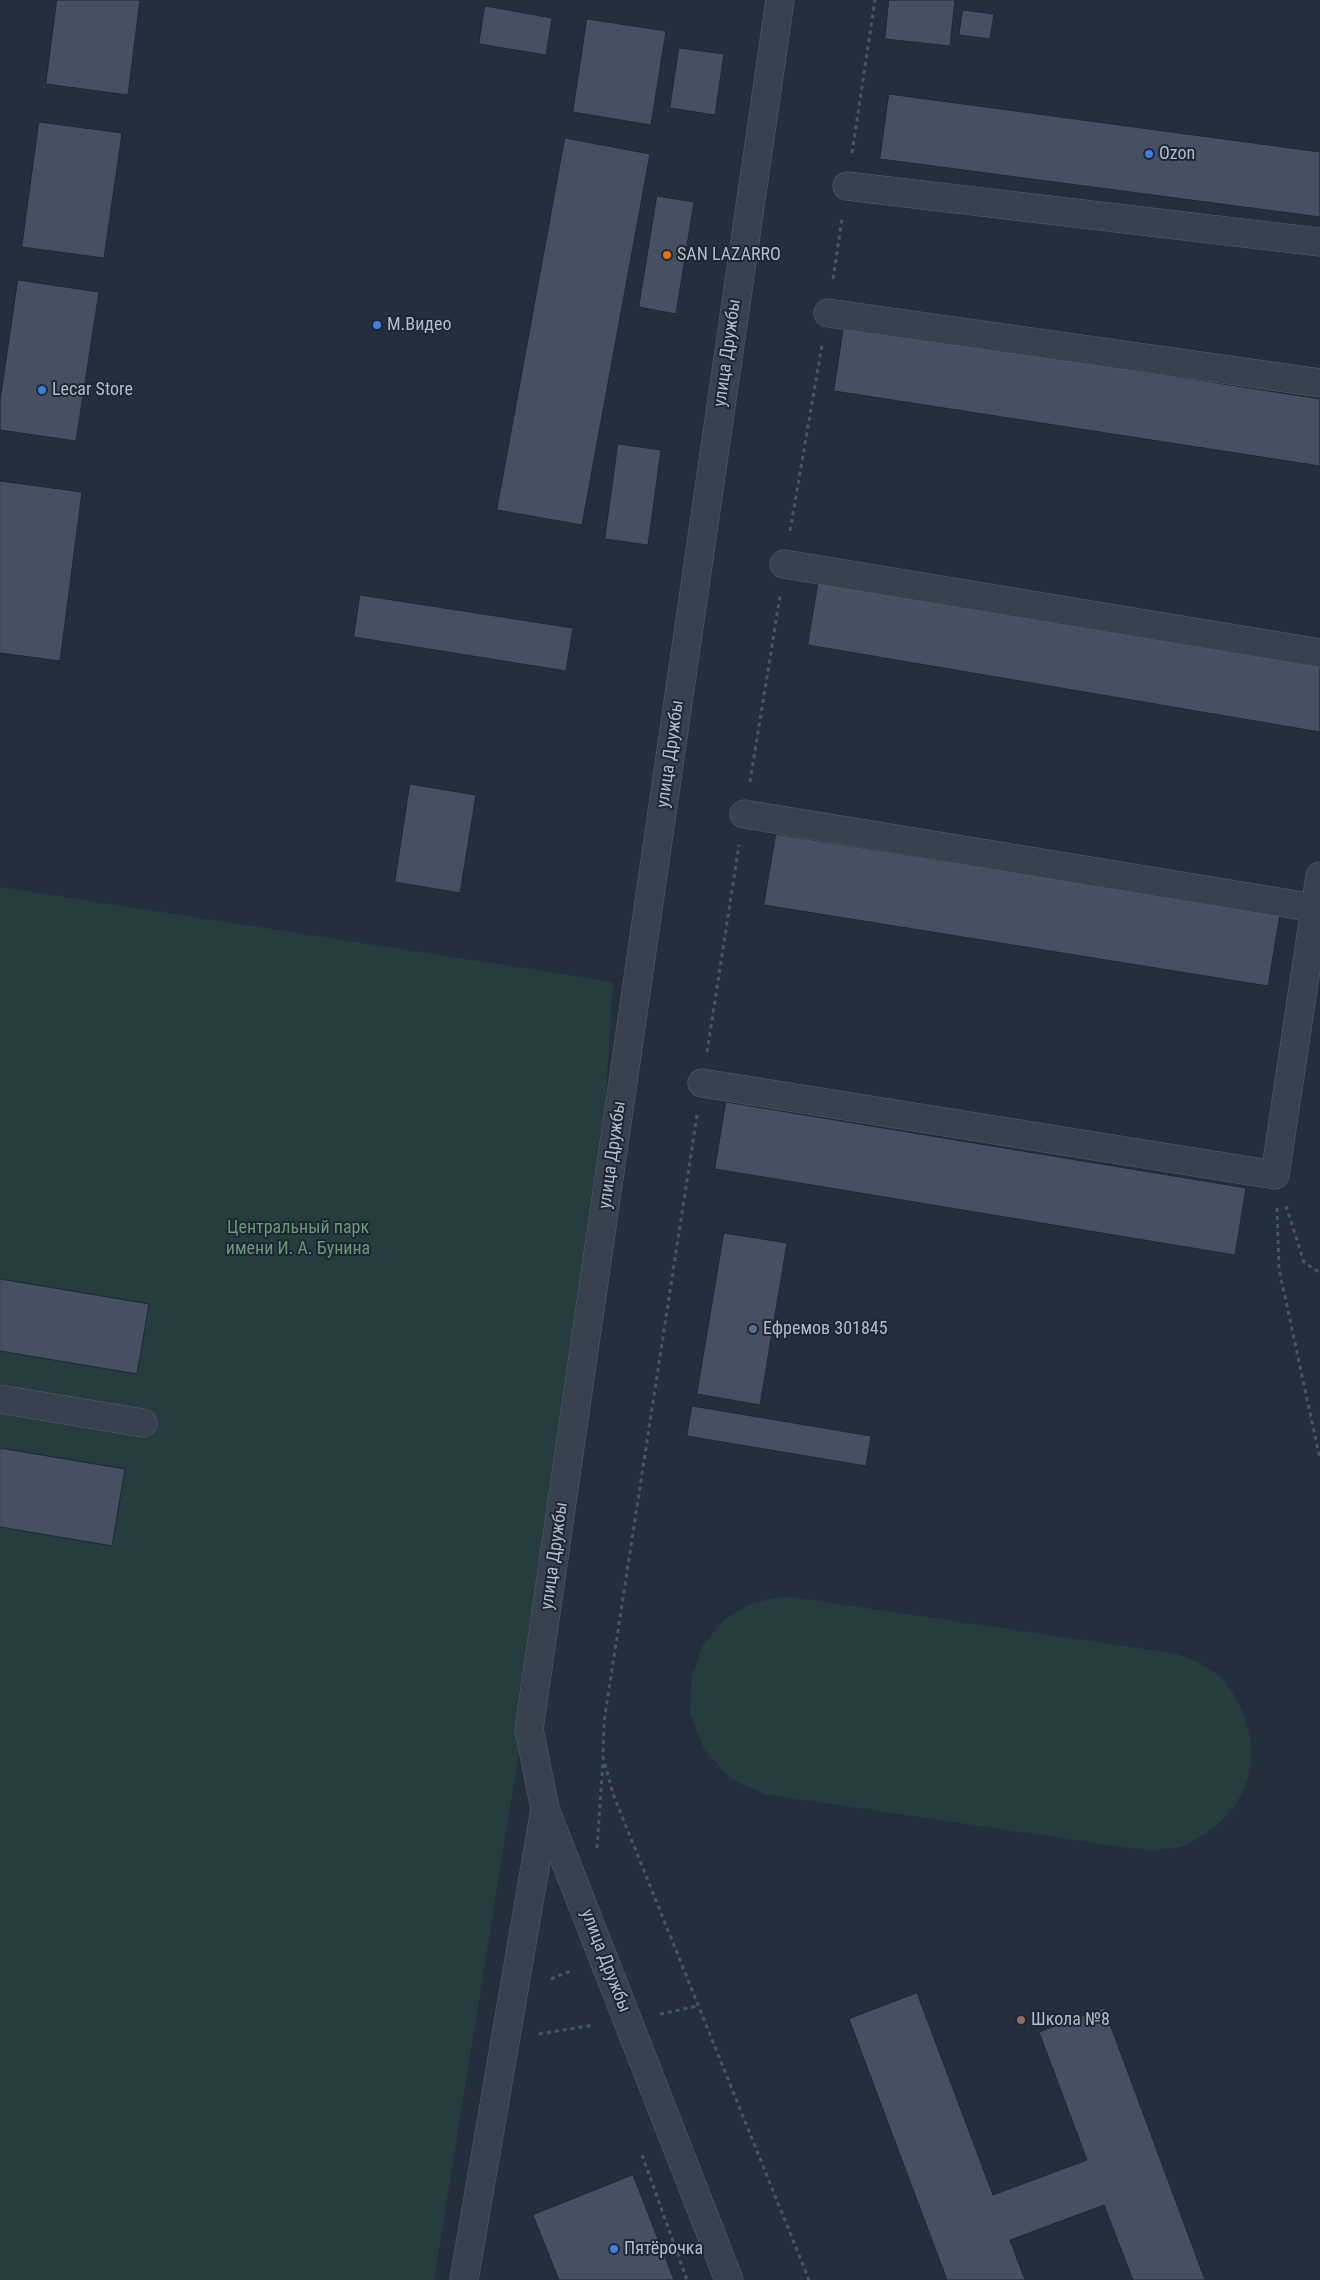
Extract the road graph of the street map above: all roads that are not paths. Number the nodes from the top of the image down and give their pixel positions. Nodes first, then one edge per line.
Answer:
1 (780, 0) edge
2 (847, 186) road end
3 (1320, 242) edge
4 (828, 312) road end
5 (1320, 383) edge
6 (784, 564) road end
7 (1320, 653) edge
8 (744, 814) road end
9 (1320, 876) edge
10 (1315, 908) junction
11 (702, 1083) road end
12 (0, 1399) edge
13 (143, 1423) dead end
14 (546, 1809) junction
15 (464, 2280) edge
16 (729, 2280) edge

1 - 14 street, улица Дружбы
2 - 3 street
4 - 5 street
6 - 7 street
8 - 10 street
9 - 10 street
10 - 11 street
12 - 13 street
14 - 15 street
14 - 16 street, улица Дружбы

